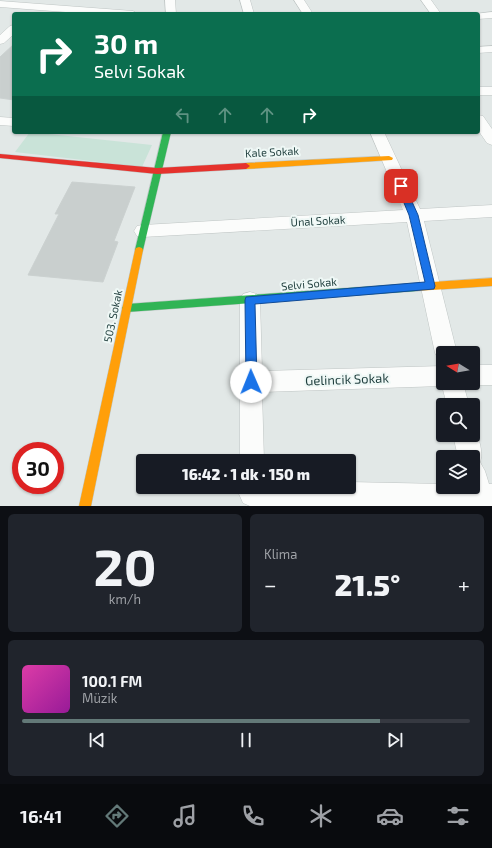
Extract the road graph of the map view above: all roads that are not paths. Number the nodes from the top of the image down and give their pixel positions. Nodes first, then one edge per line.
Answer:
1 (170, 0) edge
2 (245, 0) edge
3 (299, 0) edge
4 (426, 0) edge
5 (0, 4) edge
6 (96, 5) edge
7 (34, 10) edge
8 (114, 12) edge
9 (171, 12) edge
10 (248, 12) edge
11 (307, 12) edge
12 (435, 12) edge
13 (492, 15) edge
14 (480, 16) edge
15 (12, 30) edge
16 (0, 41) edge
17 (492, 49) edge
18 (480, 50) edge
19 (480, 91) edge
20 (492, 91) edge
21 (0, 121) edge
22 (12, 122) edge
23 (480, 123) edge
24 (166, 134) edge
25 (378, 134) edge
26 (492, 140) edge
27 (0, 156) edge
28 (389, 158) junction
29 (157, 171) junction
30 (492, 210) edge
31 (414, 215) junction
32 (144, 231) junction
33 (492, 282) edge
34 (431, 286) junction
35 (250, 300) junction
36 (127, 308) junction
37 (444, 346) edge
38 (480, 375) edge
39 (492, 375) edge
40 (436, 376) edge
41 (251, 382) junction
42 (252, 454) edge
43 (480, 489) edge
44 (252, 496) edge
45 (484, 499) edge
46 (85, 506) edge

1 - 9 street
2 - 10 street
3 - 11 street
4 - 12 street
5 - 7 street
6 - 7 street
6 - 8 street
13 - 14 street
15 - 16 street
17 - 18 street
19 - 20 street
21 - 22 street
23 - 26 street
24 - 29 street, 503. Sokak
25 - 28 street
27 - 29 street, Kale Sokak
28 - 29 street, Kale Sokak
28 - 31 street
29 - 32 street, 503. Sokak
30 - 31 street, Ünal Sokak
31 - 32 street, Ünal Sokak
31 - 34 street
32 - 36 street, 503. Sokak
33 - 34 street, Selvi Sokak
34 - 35 street, Selvi Sokak
34 - 37 street
35 - 36 street, Selvi Sokak
35 - 41 street
36 - 46 street, 503. Sokak
38 - 39 street
40 - 41 street, Gelincik Sokak
41 - 42 street
43 - 45 street
44 - 45 street

